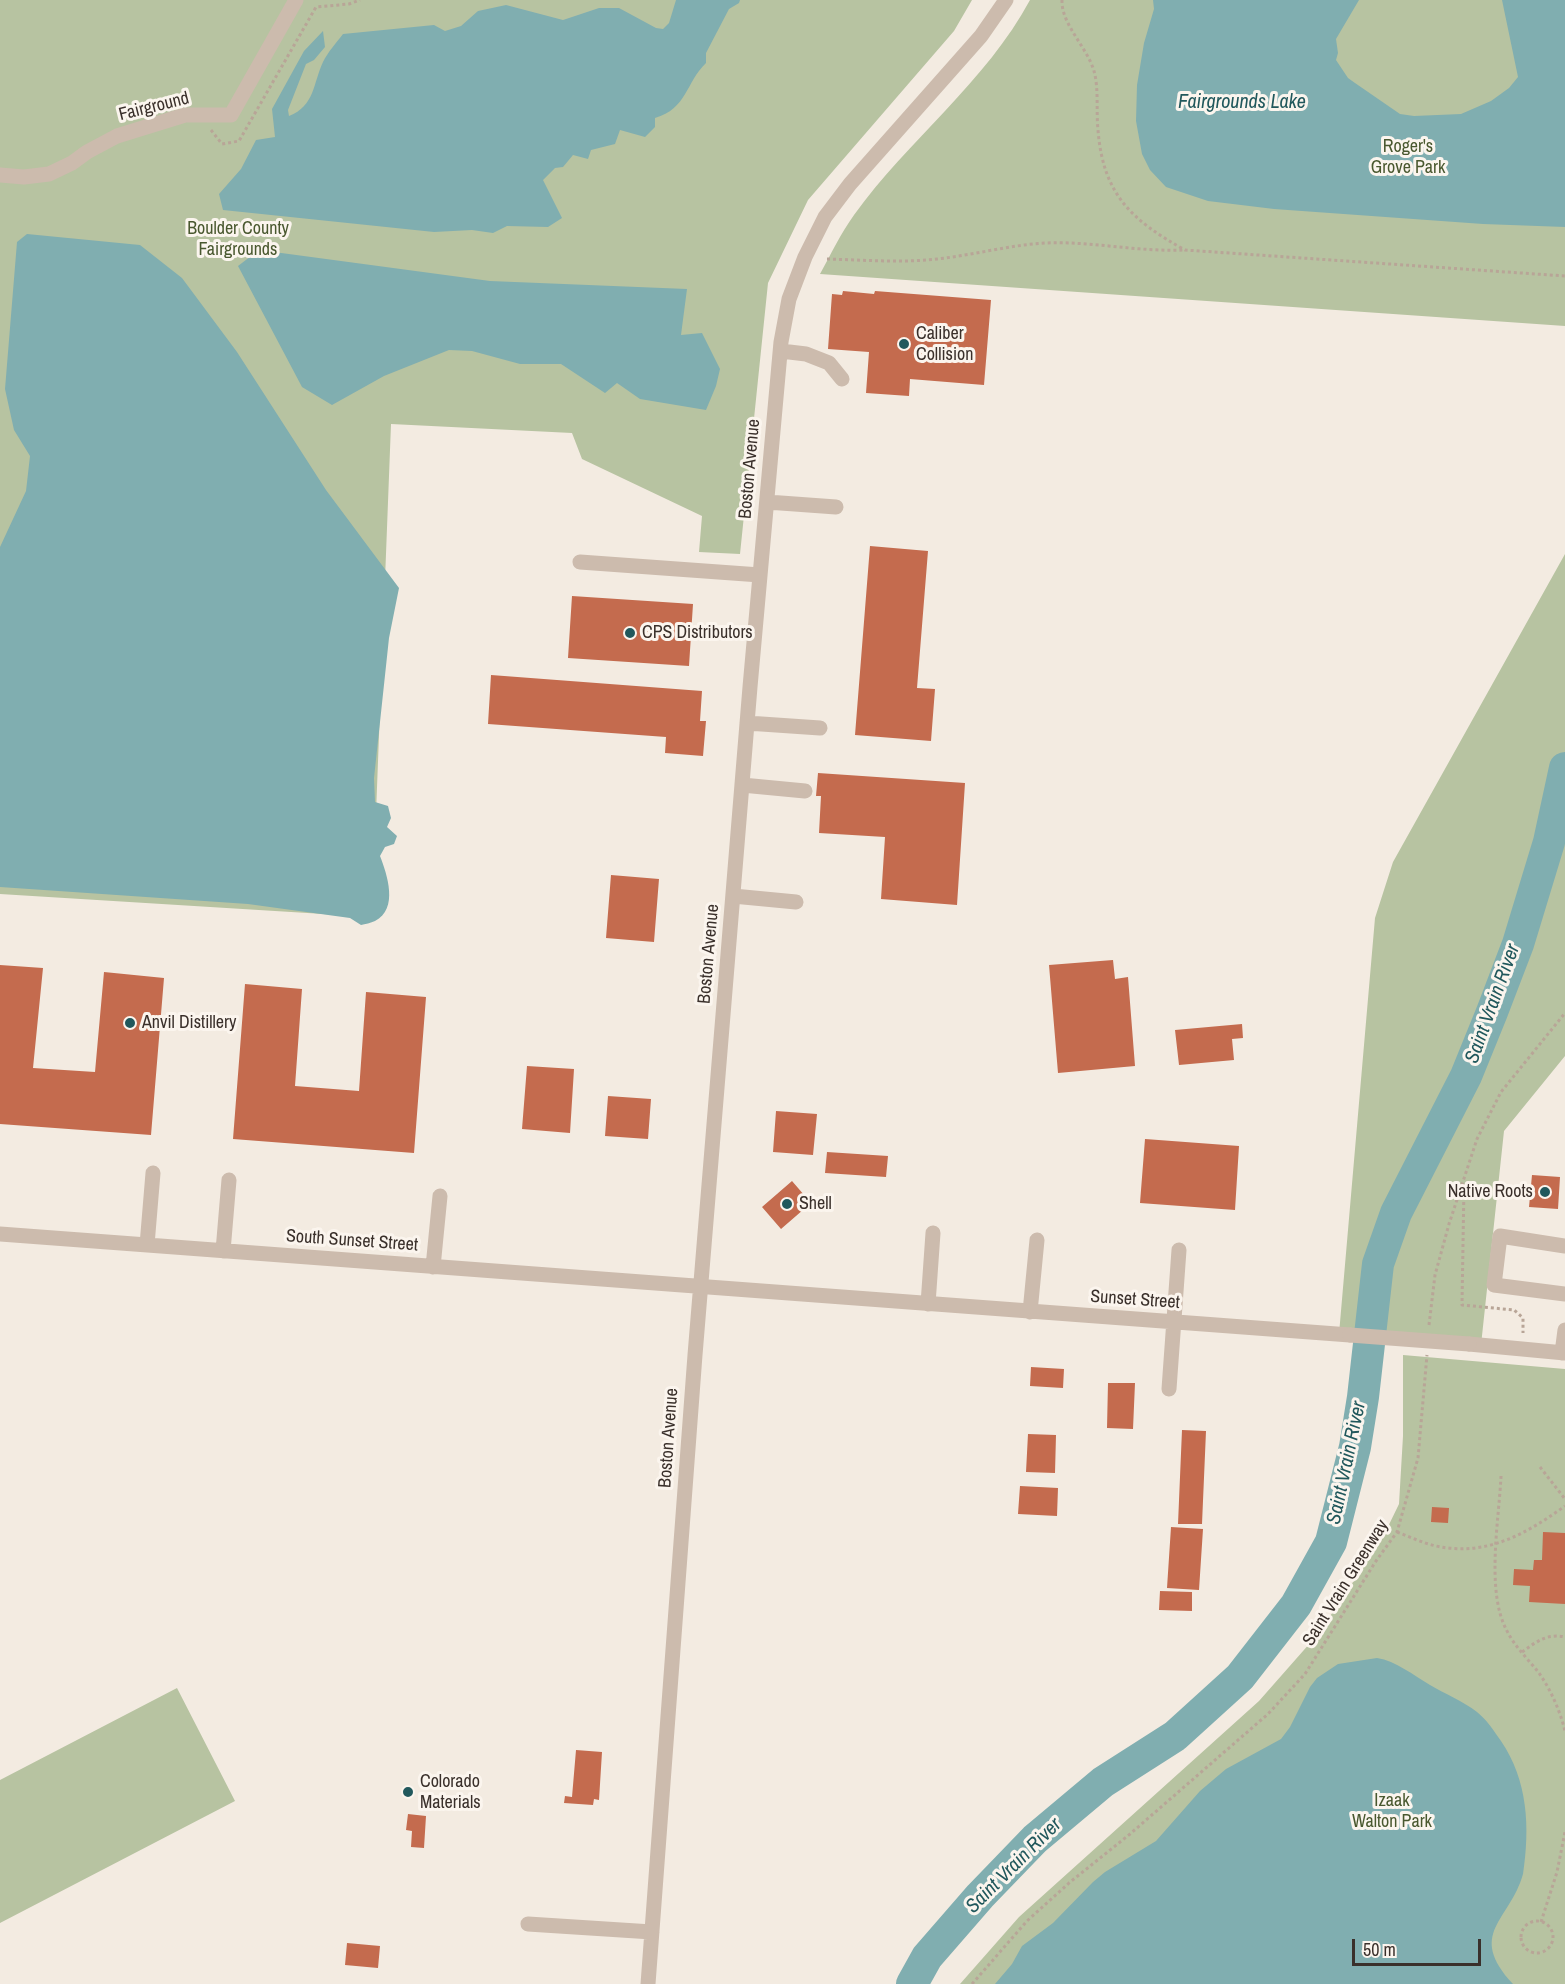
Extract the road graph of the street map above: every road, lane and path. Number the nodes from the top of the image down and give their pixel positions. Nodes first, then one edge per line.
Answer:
1 (296, 0) edge
2 (360, 0) edge
3 (1006, 0) edge
4 (1062, 0) edge
5 (205, 115) junction
6 (0, 175) edge
7 (1185, 250) junction
8 (827, 260) dead end
9 (1565, 276) edge
10 (780, 351) junction
11 (842, 379) dead end
12 (766, 502) junction
13 (836, 507) dead end
14 (580, 562) dead end
15 (760, 575) junction
16 (747, 723) junction
17 (820, 728) dead end
18 (742, 785) junction
19 (805, 791) dead end
20 (733, 896) junction
21 (796, 902) dead end
22 (1565, 1013) edge
23 (153, 1173) dead end
24 (230, 1180) dead end
25 (440, 1196) dead end
26 (933, 1233) dead end
27 (0, 1234) edge
28 (1038, 1240) dead end
29 (147, 1245) junction
30 (1565, 1246) edge
31 (1179, 1250) dead end
32 (223, 1251) junction
33 (433, 1267) junction
34 (702, 1287) junction
35 (1565, 1294) edge
36 (928, 1304) junction
37 (1030, 1312) junction
38 (1173, 1322) junction
39 (1429, 1329) dead end
40 (1565, 1330) edge
41 (1427, 1351) dead end
42 (1564, 1353) edge
43 (1169, 1389) dead end
44 (1540, 1467) dead end
45 (1502, 1476) dead end
46 (1565, 1499) edge
47 (1565, 1506) edge
48 (1397, 1532) junction
49 (1497, 1545) junction
50 (1565, 1637) edge
51 (1522, 1653) junction
52 (1565, 1731) edge
53 (1565, 1832) edge
54 (1541, 1922) junction
55 (528, 1924) dead end
56 (652, 1932) junction
57 (648, 1984) edge
58 (972, 1984) edge

1 - 5 street, Fairground
2 - 5 path
3 - 10 street, Boston Avenue
4 - 7 path
5 - 6 street, Fairground
7 - 8 path
7 - 9 path
10 - 11 street
10 - 12 street, Boston Avenue
12 - 13 street
12 - 15 street, Boston Avenue
14 - 15 street
15 - 16 street, Boston Avenue
16 - 17 street
16 - 18 street, Boston Avenue
18 - 19 street
18 - 20 street, Boston Avenue
20 - 21 street
20 - 34 street, Boston Avenue
22 - 39 path
23 - 29 street
24 - 32 street
25 - 33 street
26 - 36 street
27 - 29 street, South Sunset Street
28 - 37 street
29 - 32 street, South Sunset Street
30 - 35 street
31 - 38 street
32 - 33 street, South Sunset Street
33 - 34 street, South Sunset Street
34 - 36 street, Sunset Street
34 - 56 street, Boston Avenue
36 - 37 street, Sunset Street
37 - 38 street, Sunset Street
38 - 42 street, Sunset Street, bridge
38 - 43 street
40 - 42 street
41 - 48 path, Saint Vrain Greenway
44 - 46 path
45 - 49 path
47 - 49 path
48 - 49 path
48 - 58 path, Saint Vrain Greenway
49 - 51 path
50 - 51 path
51 - 52 path
53 - 54 path
54 - 54 path
55 - 56 street
56 - 57 street, Boston Avenue

